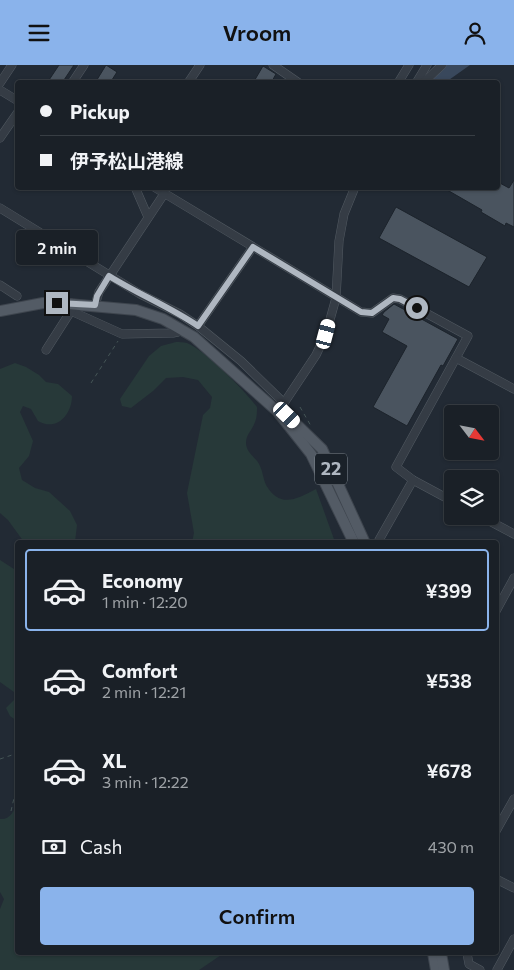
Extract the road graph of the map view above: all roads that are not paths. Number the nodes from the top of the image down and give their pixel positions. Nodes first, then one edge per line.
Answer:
1 (12, 65) edge
2 (84, 65) edge
3 (200, 65) edge
4 (273, 65) edge
5 (409, 65) edge
6 (426, 65) edge
7 (442, 65) edge
8 (287, 75) junction
9 (74, 80) edge
10 (190, 80) edge
11 (284, 80) edge
12 (294, 80) edge
13 (400, 80) edge
14 (420, 80) edge
15 (422, 80) edge
16 (0, 83) edge
17 (0, 90) edge
18 (15, 99) edge
19 (15, 116) edge
20 (0, 138) edge
21 (136, 190) edge
22 (158, 190) edge
23 (354, 190) edge
24 (164, 194) junction
25 (0, 207) edge
26 (148, 217) junction
27 (253, 247) junction
28 (109, 276) junction
29 (0, 285) edge
30 (17, 296) dead end
31 (336, 298) junction
32 (95, 305) junction
33 (71, 307) junction
34 (0, 311) edge
35 (198, 326) junction
36 (182, 329) junction
37 (46, 350) dead end
38 (456, 358) junction
39 (514, 389) edge
40 (284, 403) junction
41 (277, 411) junction
42 (413, 480) junction
43 (444, 497) edge
44 (497, 525) edge
45 (514, 534) edge
46 (353, 540) edge
47 (364, 540) edge
48 (379, 540) edge
49 (514, 579) edge
50 (499, 606) edge
51 (514, 799) edge
52 (499, 826) edge
53 (499, 880) edge
54 (514, 888) edge
55 (514, 939) edge
56 (433, 955) edge
57 (442, 955) edge
58 (467, 955) edge
59 (436, 970) edge
60 (444, 970) edge
61 (480, 970) edge
62 (497, 970) edge

1 - 16 street
2 - 9 street
3 - 10 street
4 - 8 street
5 - 13 street
6 - 14 street
7 - 15 street
8 - 11 street
8 - 12 street
17 - 18 street
19 - 20 street
21 - 26 street
22 - 24 street
23 - 31 street
24 - 26 street
24 - 27 street
25 - 28 street
26 - 28 street
27 - 31 street
27 - 35 street
28 - 32 street
28 - 35 street
29 - 30 street
31 - 38 street
31 - 40 street
32 - 33 main road, 22
32 - 36 main road, 22
33 - 34 main road, 22
33 - 36 street
33 - 37 street
35 - 40 street
36 - 41 main road, 22
38 - 39 street
38 - 42 street
40 - 41 street
41 - 46 main road, 22
41 - 47 main road, 22
42 - 43 street
42 - 48 street
44 - 45 street
49 - 50 street
51 - 52 street
53 - 54 street
55 - 62 street
56 - 59 main road
57 - 60 main road
58 - 61 street

